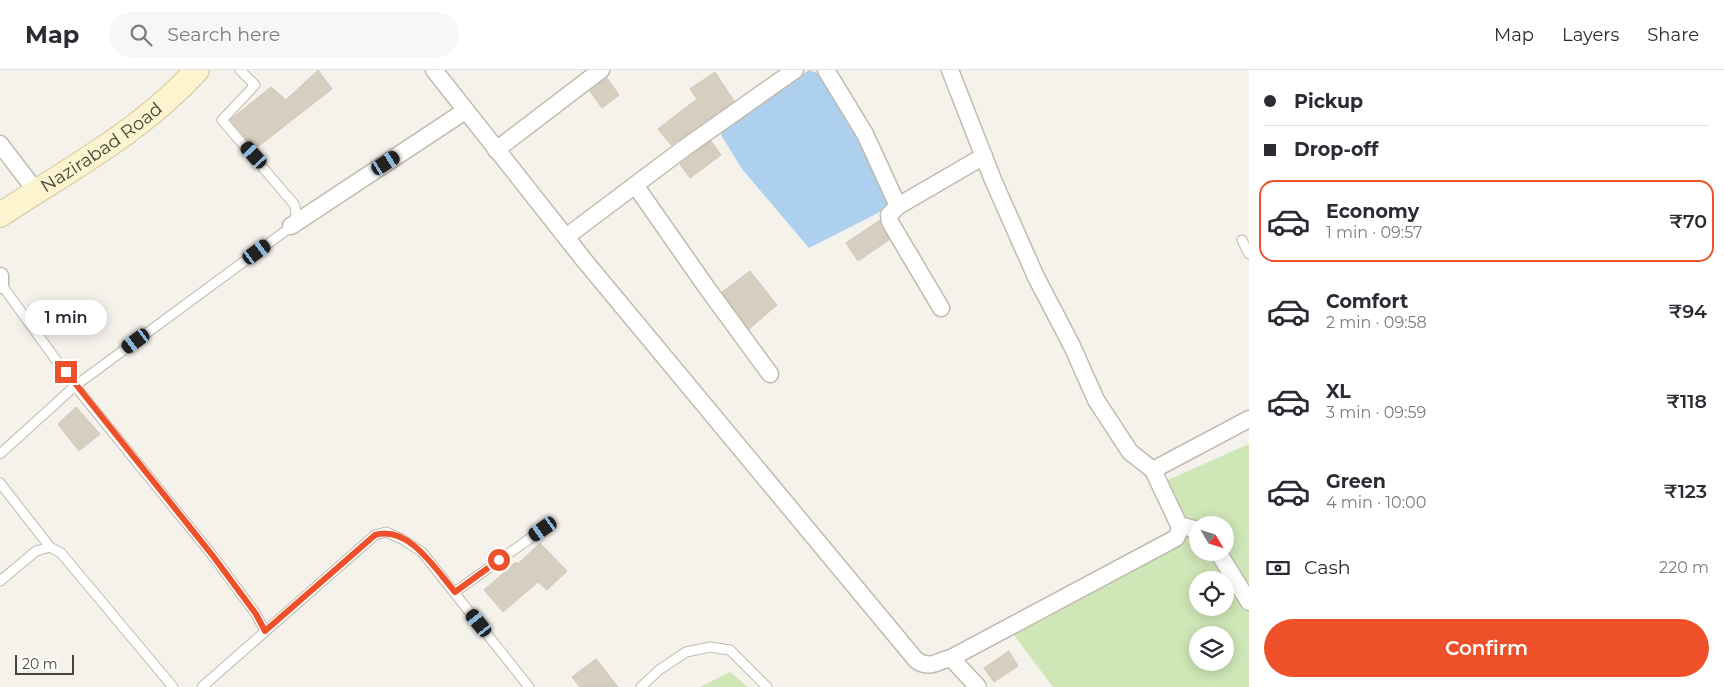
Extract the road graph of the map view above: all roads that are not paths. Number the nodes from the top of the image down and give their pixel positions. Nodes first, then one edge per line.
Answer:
1 (197, 70) edge
2 (240, 70) edge
3 (601, 70) edge
4 (794, 70) edge
5 (826, 70) edge
6 (950, 70) edge
7 (439, 72) edge
8 (465, 111) junction
9 (0, 144) edge
10 (496, 150) junction
11 (984, 156) junction
12 (636, 185) junction
13 (36, 191) junction
14 (898, 206) junction
15 (0, 215) edge
16 (291, 226) junction
17 (566, 238) junction
18 (1242, 240) dead end
19 (1249, 254) edge
20 (0, 281) edge
21 (941, 308) dead end
22 (770, 374) dead end
23 (75, 386) junction
24 (1249, 419) edge
25 (0, 454) edge
26 (1153, 470) junction
27 (0, 483) edge
28 (1179, 525) junction
29 (1189, 528) edge
30 (543, 529) dead end
31 (50, 547) junction
32 (1224, 561) edge
33 (0, 581) edge
34 (455, 592) junction
35 (1249, 602) edge
36 (265, 631) junction
37 (951, 658) junction
38 (173, 687) edge
39 (202, 687) edge
40 (529, 687) edge
41 (641, 687) edge
42 (767, 687) edge
43 (978, 687) edge

1 - 13 main road, Nazirabad Road
2 - 16 lane
3 - 10 street
4 - 12 street
5 - 14 street
6 - 11 street
7 - 8 street
8 - 10 street
8 - 16 street
9 - 13 street
10 - 17 street
11 - 14 street
11 - 26 street
12 - 17 street
12 - 22 street
13 - 15 main road, Nazirabad Road
14 - 21 street
16 - 23 lane
17 - 37 street
18 - 19 lane
20 - 23 lane
23 - 25 lane
23 - 36 lane
24 - 26 street
26 - 28 street
27 - 31 lane
28 - 29 street
28 - 37 street
30 - 34 lane
31 - 33 lane
31 - 38 lane
32 - 35 street
34 - 36 lane
34 - 40 lane
36 - 39 lane
37 - 43 street
41 - 42 lane

